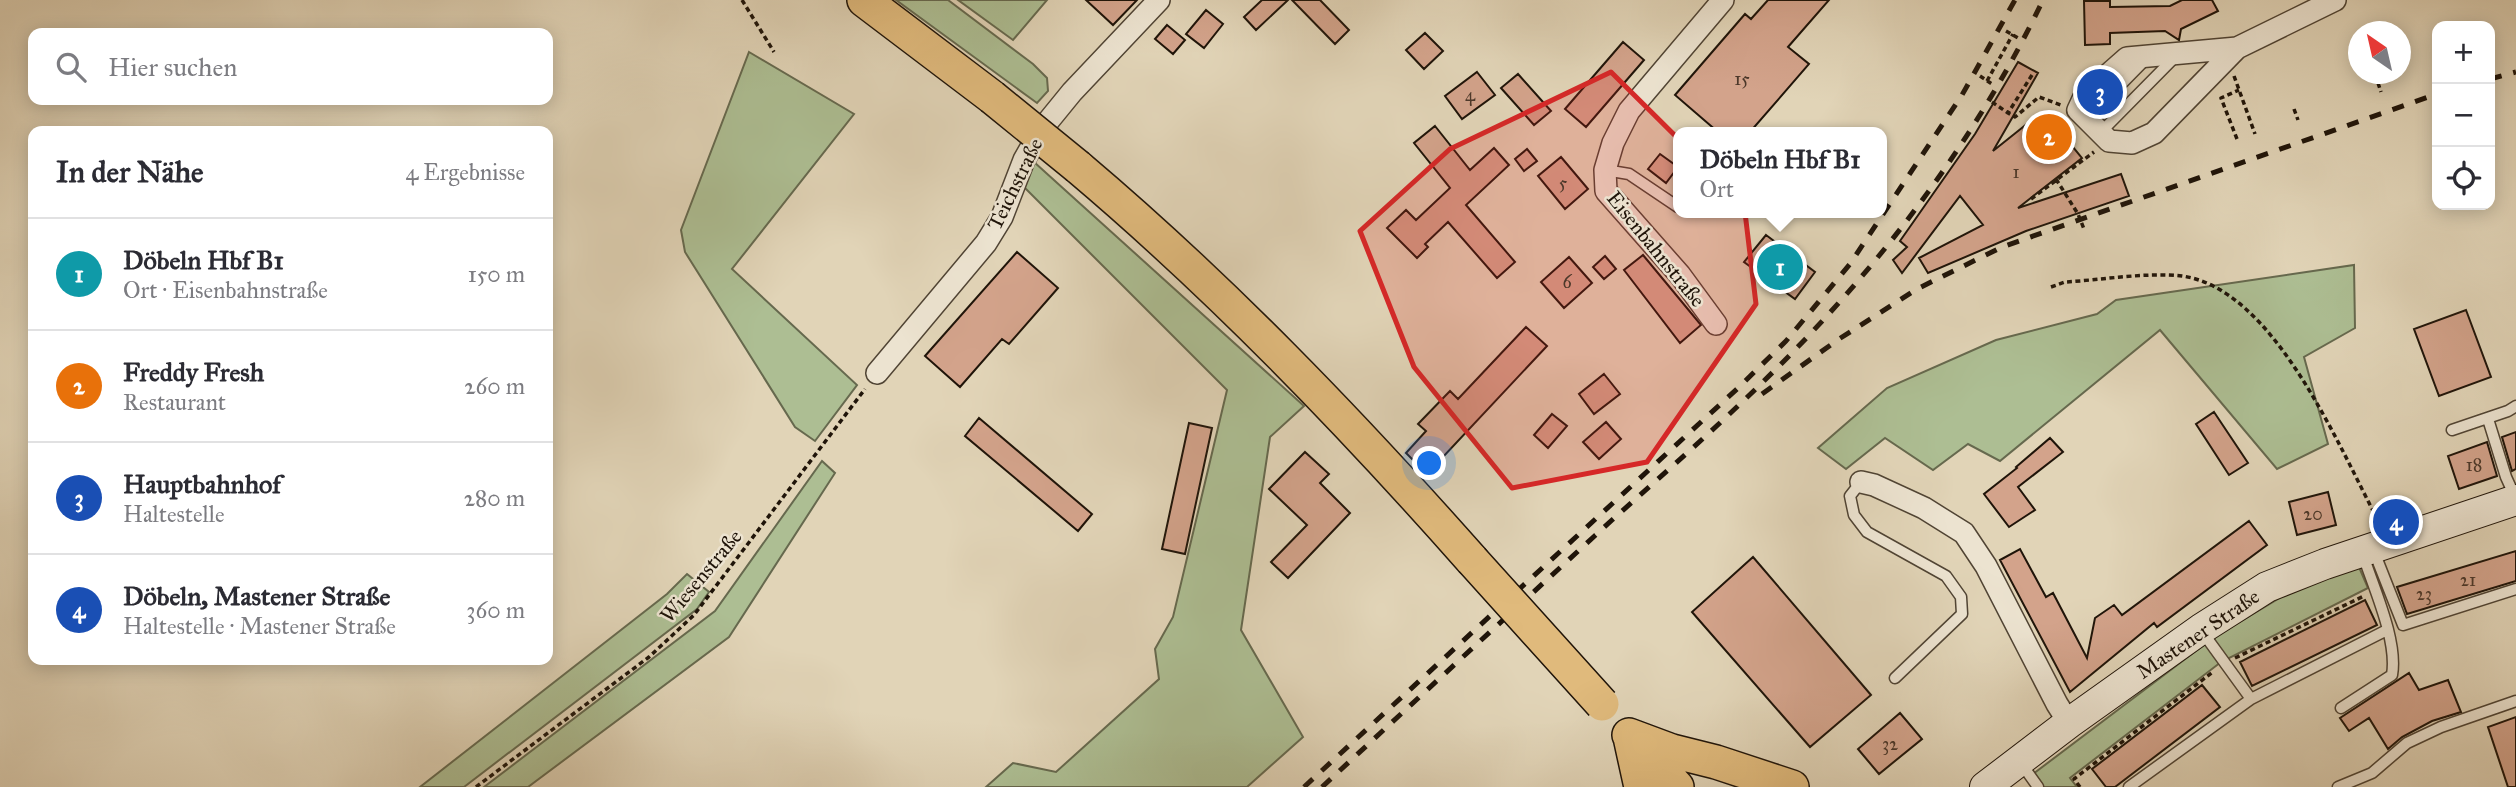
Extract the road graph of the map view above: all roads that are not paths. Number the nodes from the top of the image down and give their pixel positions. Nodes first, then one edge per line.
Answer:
1 (864, 0) edge
2 (1159, 0) edge
3 (1723, 0) edge
4 (2335, 0) edge
5 (2177, 55) junction
6 (2228, 57) junction
7 (2093, 126) junction
8 (1605, 170) junction
9 (1673, 204) edge
10 (1716, 324) dead end
11 (877, 373) road end
12 (2516, 406) edge
13 (2488, 419) junction
14 (2452, 430) dead end
15 (1861, 482) joint
16 (2516, 500) edge
17 (2374, 547) junction
18 (2516, 589) edge
19 (2201, 629) junction
20 (2387, 630) junction
21 (1895, 678) dead end
22 (2251, 699) junction
23 (2516, 701) edge
24 (2341, 708) dead end
25 (2069, 723) junction
26 (1629, 735) junction
27 (2019, 761) junction
28 (1641, 787) edge
29 (1677, 787) edge
30 (1792, 787) edge
31 (1985, 787) edge
32 (2038, 787) edge
33 (2129, 787) edge
34 (2338, 787) edge

1 - 26 main road, bridge
2 - 11 street, Teichstraße
3 - 8 street, Eisenbahnstraße
4 - 6 street
5 - 6 street
5 - 7 lane
5 - 7 street
6 - 7 street
8 - 9 lane
8 - 10 street, Eisenbahnstraße
12 - 13 lane
13 - 14 lane
13 - 16 lane
15 - 21 lane
15 - 25 street
16 - 17 main road, Mastener Straße
17 - 18 lane
17 - 19 main road, Mastener Straße
17 - 20 lane
19 - 22 lane
19 - 25 main road, Mastener Straße
20 - 22 lane
20 - 24 lane
22 - 33 lane
23 - 34 lane
25 - 27 main road, Mastener Straße
26 - 28 main road
26 - 29 main road
26 - 30 main road
27 - 31 main road, Mastener Straße
27 - 32 lane

